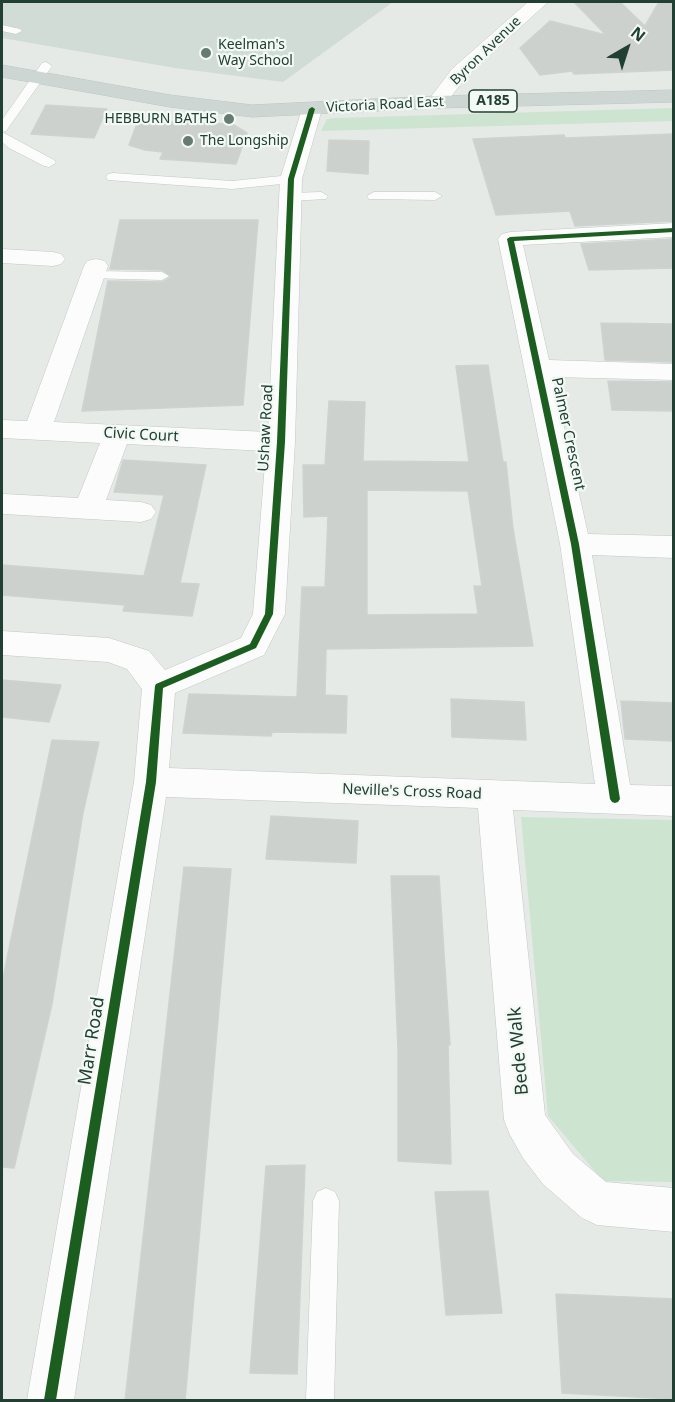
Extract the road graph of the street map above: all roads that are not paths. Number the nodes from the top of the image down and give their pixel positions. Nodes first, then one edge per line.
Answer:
1 (538, 2) edge
2 (2, 28) edge
3 (15, 31) dead end
4 (2, 59) edge
5 (2, 71) edge
6 (41, 72) junction
7 (674, 96) edge
8 (437, 102) junction
9 (312, 109) junction
10 (2, 128) edge
11 (2, 136) edge
12 (49, 163) dead end
13 (113, 177) dead end
14 (291, 188) junction
15 (321, 196) dead end
16 (374, 196) dead end
17 (435, 196) dead end
18 (674, 230) edge
19 (2, 256) edge
20 (53, 259) dead end
21 (94, 271) joint
22 (162, 276) dead end
23 (538, 368) junction
24 (674, 372) edge
25 (2, 429) edge
26 (37, 431) junction
27 (117, 434) junction
28 (281, 442) junction
29 (4, 504) dead end
30 (89, 507) junction
31 (141, 512) dead end
32 (575, 544) junction
33 (674, 547) edge
34 (2, 642) edge
35 (159, 686) junction
36 (151, 782) junction
37 (494, 794) junction
38 (615, 799) junction
39 (674, 801) edge
40 (326, 1202) dead end
41 (674, 1210) edge
42 (51, 1401) edge
43 (320, 1401) edge

1 - 8 street, Byron Avenue
2 - 3 lane
4 - 6 main road, Victoria Road East / A185
5 - 6 main road, Victoria Road East / A185
6 - 9 main road, Victoria Road East / A185
6 - 10 lane
7 - 8 main road, Victoria Road East / A185
8 - 9 main road, Victoria Road East / A185
9 - 14 street, Ushaw Road
11 - 12 lane
13 - 14 lane
14 - 15 lane
14 - 28 street, Ushaw Road
16 - 17 lane
18 - 23 street, Palmer Crescent
19 - 20 street
21 - 22 lane
21 - 26 street
23 - 24 street
23 - 32 street, Palmer Crescent
25 - 26 street, Civic Court
26 - 27 street, Civic Court
27 - 28 street, Civic Court
27 - 30 street
28 - 35 street, Ushaw Road
29 - 30 street
30 - 31 street
32 - 33 street
32 - 38 street, Palmer Crescent
34 - 35 street
35 - 36 street, Marr Road
36 - 37 street, Neville's Cross Road
36 - 42 street, Marr Road
37 - 38 street, Neville's Cross Road
37 - 41 street, Bede Walk
38 - 39 street, Neville's Cross Road
40 - 43 lane

